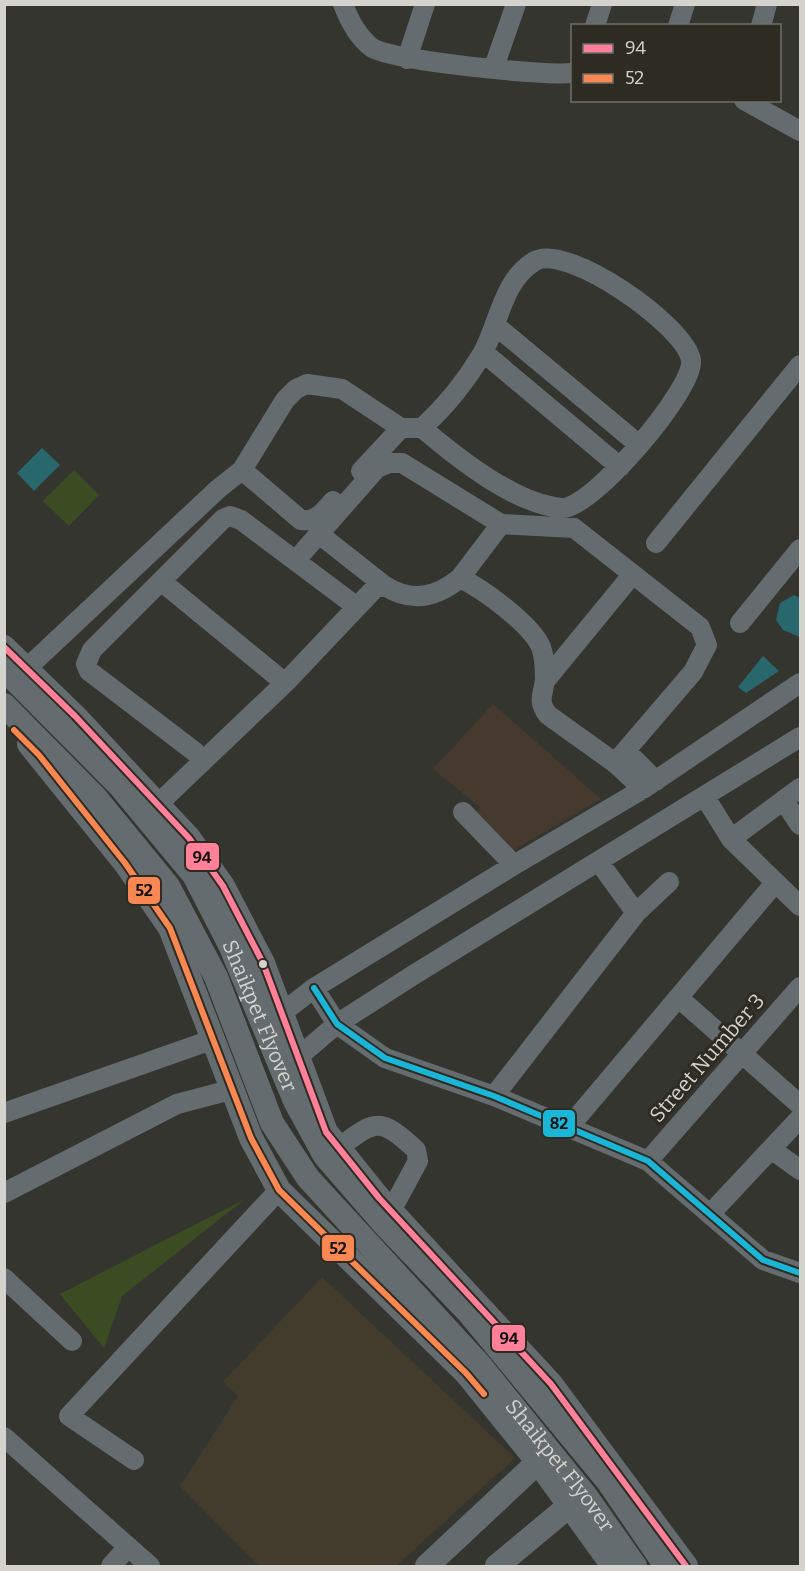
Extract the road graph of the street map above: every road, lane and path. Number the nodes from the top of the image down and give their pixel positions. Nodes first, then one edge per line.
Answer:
1 (343, 4) edge
2 (426, 4) edge
3 (516, 4) edge
4 (602, 4) edge
5 (685, 4) edge
6 (768, 4) edge
7 (597, 24) edge
8 (679, 24) edge
9 (762, 24) edge
10 (407, 59) junction
11 (494, 67) junction
12 (571, 73) edge
13 (748, 102) edge
14 (801, 131) edge
15 (495, 325) junction
16 (483, 352) junction
17 (800, 367) edge
18 (400, 428) junction
19 (422, 428) junction
20 (638, 444) junction
21 (620, 467) junction
22 (243, 470) junction
23 (501, 524) junction
24 (319, 534) junction
25 (656, 543) dead end
26 (801, 549) edge
27 (296, 560) junction
28 (632, 575) junction
29 (460, 578) junction
30 (161, 581) junction
31 (385, 586) junction
32 (357, 607) junction
33 (740, 623) dead end
34 (4, 647) edge
35 (15, 669) edge
36 (280, 678) junction
37 (545, 681) junction
38 (801, 683) edge
39 (4, 705) edge
40 (75, 716) junction
41 (4, 721) edge
42 (801, 737) edge
43 (195, 752) junction
44 (39, 755) junction
45 (620, 757) junction
46 (649, 785) junction
47 (801, 788) edge
48 (705, 797) junction
49 (153, 801) junction
50 (784, 801) junction
51 (463, 813) dead end
52 (801, 825) edge
53 (731, 839) junction
54 (599, 862) junction
55 (514, 865) junction
56 (669, 882) dead end
57 (769, 890) dead end
58 (801, 906) edge
59 (636, 913) junction
60 (801, 987) edge
61 (314, 988) junction
62 (680, 999) junction
63 (282, 1013) junction
64 (337, 1024) junction
65 (214, 1039) junction
66 (744, 1053) junction
67 (297, 1058) junction
68 (234, 1089) junction
69 (494, 1096) junction
70 (801, 1105) edge
71 (4, 1113) edge
72 (801, 1118) edge
73 (569, 1127) junction
74 (338, 1148) junction
75 (771, 1149) junction
76 (648, 1161) junction
77 (801, 1170) edge
78 (279, 1190) junction
79 (4, 1193) edge
80 (390, 1211) junction
81 (711, 1213) junction
82 (801, 1273) edge
83 (4, 1278) edge
84 (72, 1341) dead end
85 (4, 1437) edge
86 (134, 1460) dead end
87 (538, 1462) junction
88 (569, 1506) junction
89 (128, 1547) junction
90 (111, 1566) edge
91 (150, 1566) edge
92 (427, 1566) edge
93 (497, 1566) edge
94 (612, 1566) edge
95 (635, 1566) edge
96 (666, 1566) edge
97 (686, 1566) edge

1 - 10 street
2 - 10 street
3 - 11 street
4 - 7 street
5 - 8 street
6 - 9 street
10 - 11 street
11 - 12 street
13 - 14 street
15 - 16 street
15 - 20 street
15 - 20 street
16 - 19 street
16 - 21 street
17 - 25 street
18 - 19 street
18 - 22 street
18 - 22 street
19 - 21 street
20 - 21 street
22 - 35 street
23 - 24 street
23 - 28 street
23 - 29 street
24 - 27 street
24 - 31 street
26 - 33 street
27 - 30 street
27 - 32 street
28 - 37 street
28 - 45 street
29 - 31 street
29 - 37 street
30 - 36 street
30 - 43 street
31 - 32 street
32 - 36 street
34 - 35 main road
35 - 40 main road
35 - 96 main road, Shaikpet Flyover, bridge
36 - 43 street
36 - 49 street
37 - 45 street
38 - 46 street
39 - 95 main road, Shaikpet Flyover, bridge
40 - 44 main road
40 - 49 main road
41 - 44 main road
42 - 48 street
43 - 49 street
44 - 65 main road
45 - 46 street
46 - 55 street
47 - 50 street
48 - 53 street
48 - 54 street
49 - 63 main road
50 - 52 street
50 - 53 street
51 - 55 street
53 - 58 street
54 - 59 street
54 - 64 street
55 - 61 street
56 - 59 street
57 - 62 street
59 - 69 street
60 - 66 street, Street Number 3
61 - 63 street
61 - 64 street
62 - 66 street
62 - 73 street
63 - 67 main road
64 - 67 street
64 - 69 street
65 - 68 main road
65 - 71 street
66 - 70 street
66 - 76 street, Street Number 3
67 - 74 main road
68 - 78 main road
68 - 79 street
69 - 73 street
72 - 75 street
73 - 76 street
74 - 80 main road
74 - 80 street
75 - 77 street
75 - 81 street
76 - 81 street
78 - 86 street
78 - 87 main road
80 - 97 main road
81 - 82 street
83 - 84 street
85 - 89 street
87 - 88 main road
87 - 92 main road
88 - 93 main road
88 - 94 main road
89 - 90 street
89 - 91 street

